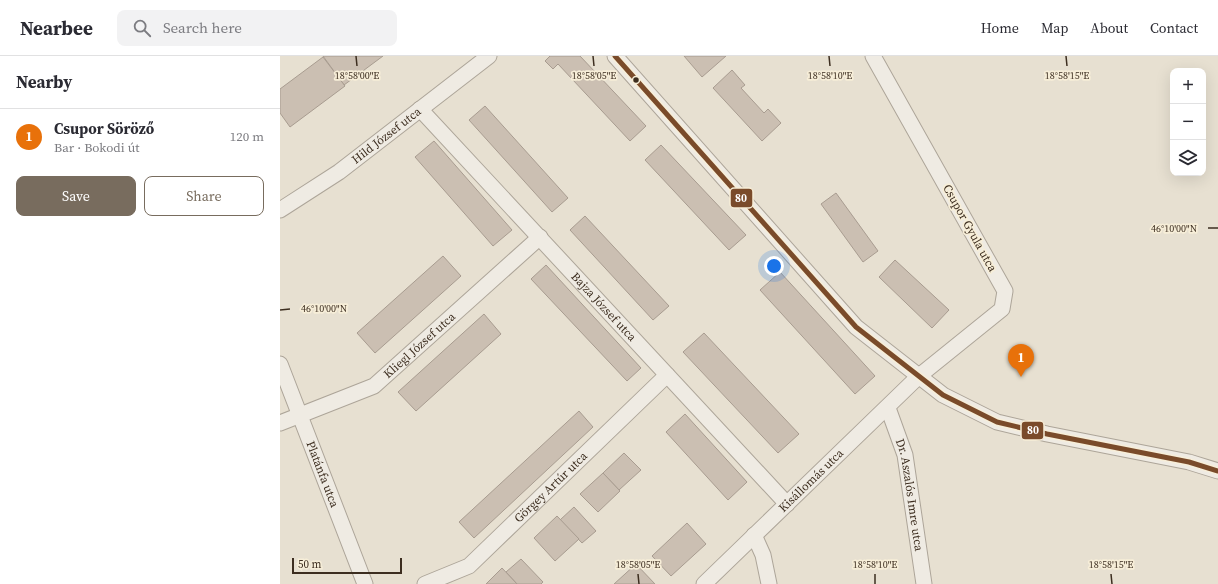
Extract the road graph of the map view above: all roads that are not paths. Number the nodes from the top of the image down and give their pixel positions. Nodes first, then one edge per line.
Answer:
1 (489, 56) edge
2 (615, 56) edge
3 (873, 56) edge
4 (420, 109) junction
5 (280, 210) edge
6 (540, 237) junction
7 (280, 364) edge
8 (667, 375) junction
9 (919, 376) junction
10 (888, 408) junction
11 (300, 415) junction
12 (280, 423) edge
13 (1218, 471) edge
14 (787, 504) junction
15 (754, 535) junction
16 (365, 584) edge
17 (425, 584) edge
18 (704, 584) edge
19 (769, 584) edge
20 (924, 584) edge

1 - 4 street, Hild József utca
2 - 9 street
3 - 9 street, Csupor Gyula utca
4 - 5 street, Hild József utca
4 - 6 street, Bajza József utca
6 - 8 street, Bajza József utca
6 - 11 street, Kliegl József utca
7 - 11 street, Platánfa utca
8 - 14 street, Bajza József utca
8 - 17 street, Görgey Artúr utca
9 - 10 street, Kisállomás utca
9 - 13 street
10 - 14 street, Kisállomás utca
10 - 20 street, Dr. Aszalós Imre utca
11 - 12 street, Kliegl József utca
11 - 16 street, Platánfa utca
14 - 15 street, Kisállomás utca
15 - 18 street, Kisállomás utca
15 - 19 street

